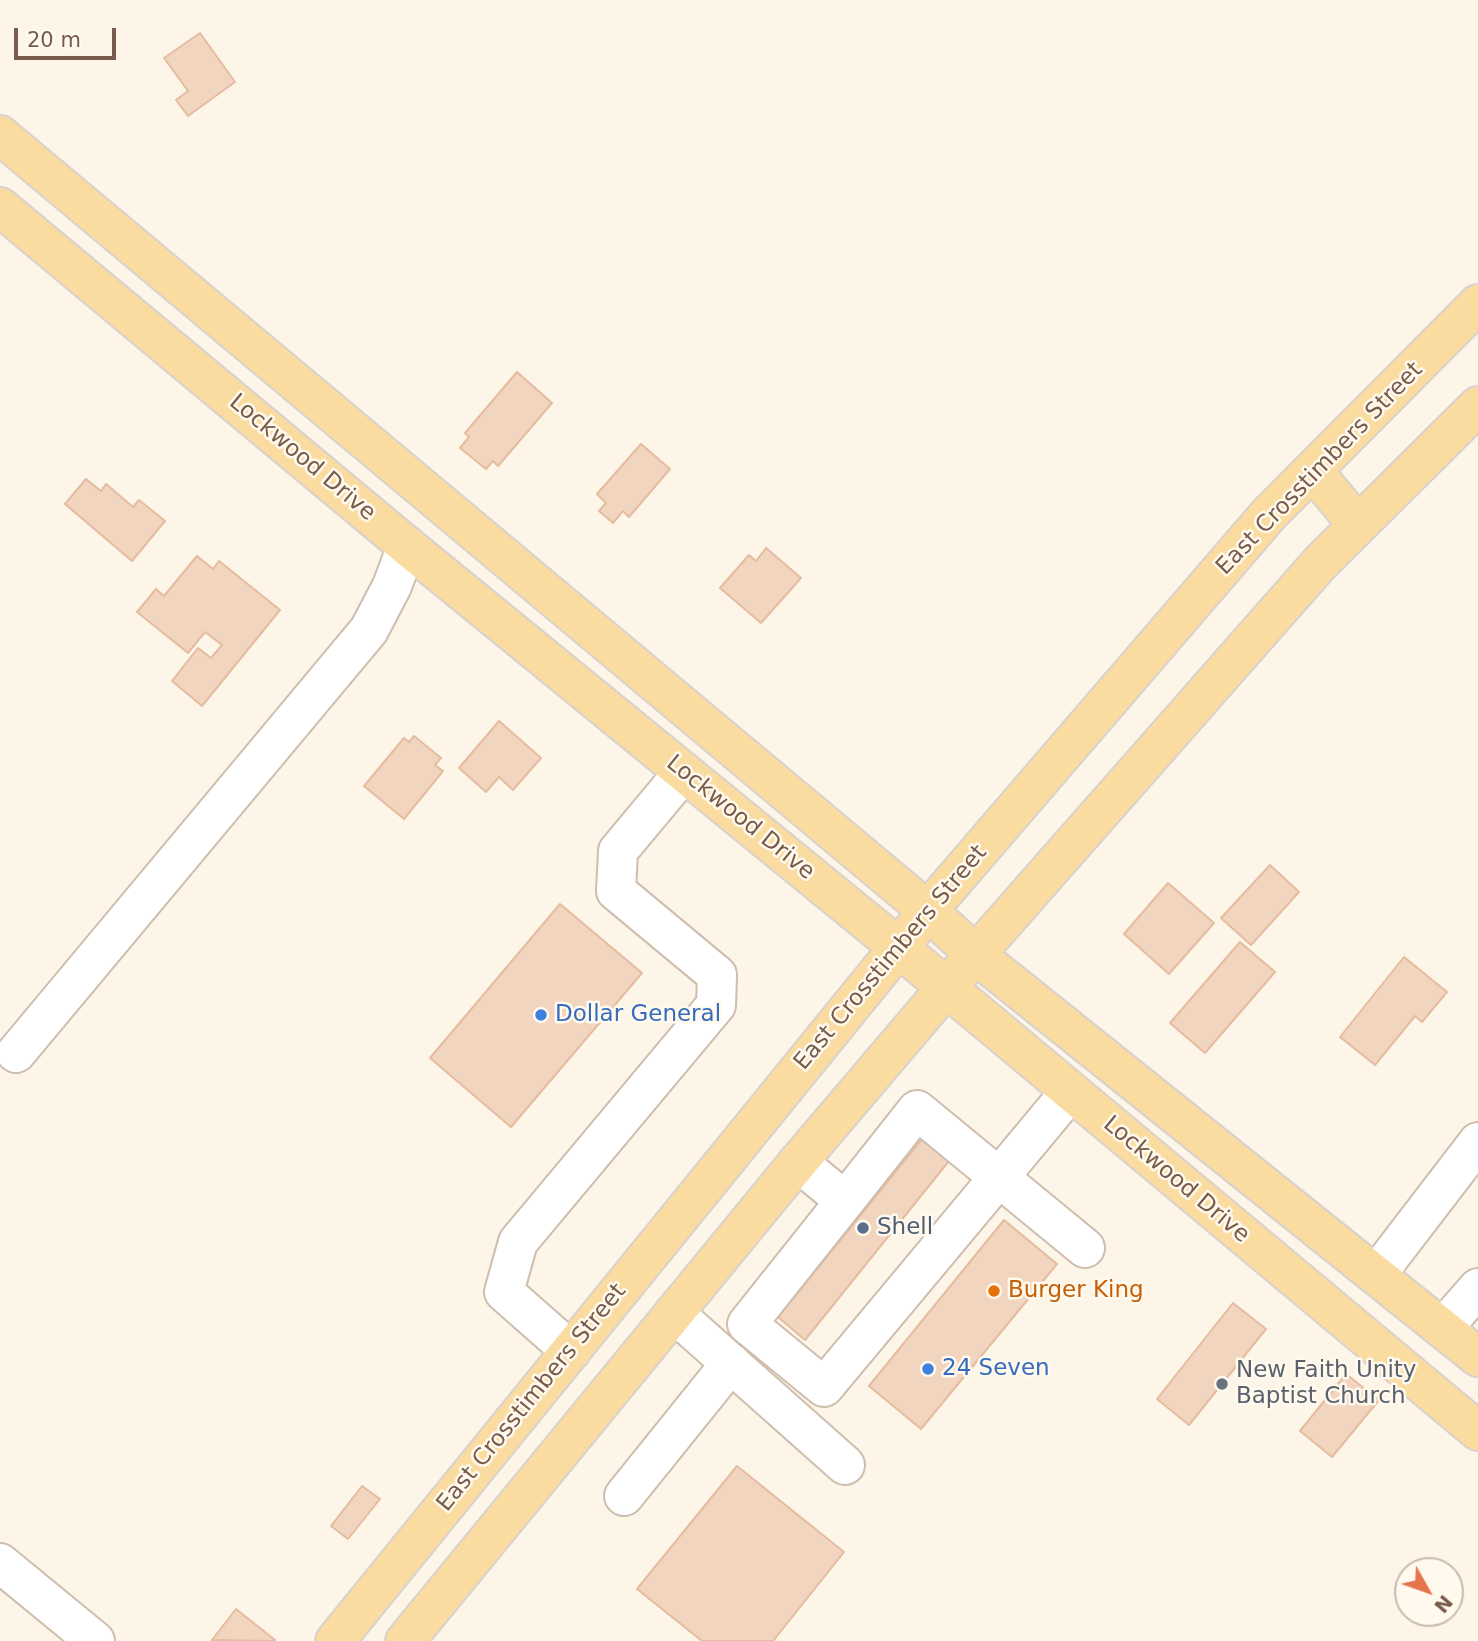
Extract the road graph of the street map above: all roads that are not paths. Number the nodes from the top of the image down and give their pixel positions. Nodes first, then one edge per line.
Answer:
1 (0, 135) edge
2 (0, 207) edge
3 (1478, 304) edge
4 (1478, 406) edge
5 (1313, 471) junction
6 (441, 504) junction
7 (1358, 525) junction
8 (407, 546) junction
9 (684, 772) junction
10 (928, 911) junction
11 (898, 947) junction
12 (976, 955) junction
13 (946, 989) junction
14 (16, 1052) dead end
15 (1070, 1092) junction
16 (1478, 1142) edge
17 (798, 1162) junction
18 (998, 1177) junction
19 (845, 1201) junction
20 (1084, 1248) dead end
21 (1376, 1275) junction
22 (1478, 1288) edge
23 (674, 1313) junction
24 (1443, 1328) junction
25 (571, 1351) junction
26 (1478, 1357) edge
27 (731, 1363) junction
28 (1412, 1378) junction
29 (1478, 1431) edge
30 (845, 1465) dead end
31 (624, 1496) dead end
32 (0, 1563) edge
33 (95, 1641) edge
34 (335, 1641) edge
35 (405, 1641) edge

1 - 6 main road, Lockwood Drive
2 - 8 main road, Lockwood Drive
3 - 5 main road, East Crosstimbers Street
4 - 7 main road
5 - 7 main road
5 - 10 main road, East Crosstimbers Street
6 - 8 main road
6 - 10 main road, Lockwood Drive
7 - 12 main road
8 - 9 main road, Lockwood Drive
8 - 14 street
9 - 11 main road, Lockwood Drive
9 - 25 street
10 - 11 main road, East Crosstimbers Street
10 - 12 main road, Lockwood Drive
11 - 13 main road, Lockwood Drive
11 - 25 main road, East Crosstimbers Street
12 - 13 main road
12 - 21 main road, Lockwood Drive
13 - 15 main road, Lockwood Drive
13 - 17 main road
15 - 18 street
15 - 28 main road, Lockwood Drive
16 - 21 street
17 - 19 street
17 - 23 main road
18 - 19 street
18 - 19 street
18 - 20 street
21 - 24 main road, Lockwood Drive
22 - 24 street
23 - 27 street
23 - 35 main road
24 - 26 main road, Lockwood Drive
24 - 28 main road
25 - 34 main road, East Crosstimbers Street
27 - 30 street
27 - 31 street
28 - 29 main road, Lockwood Drive
32 - 33 street

